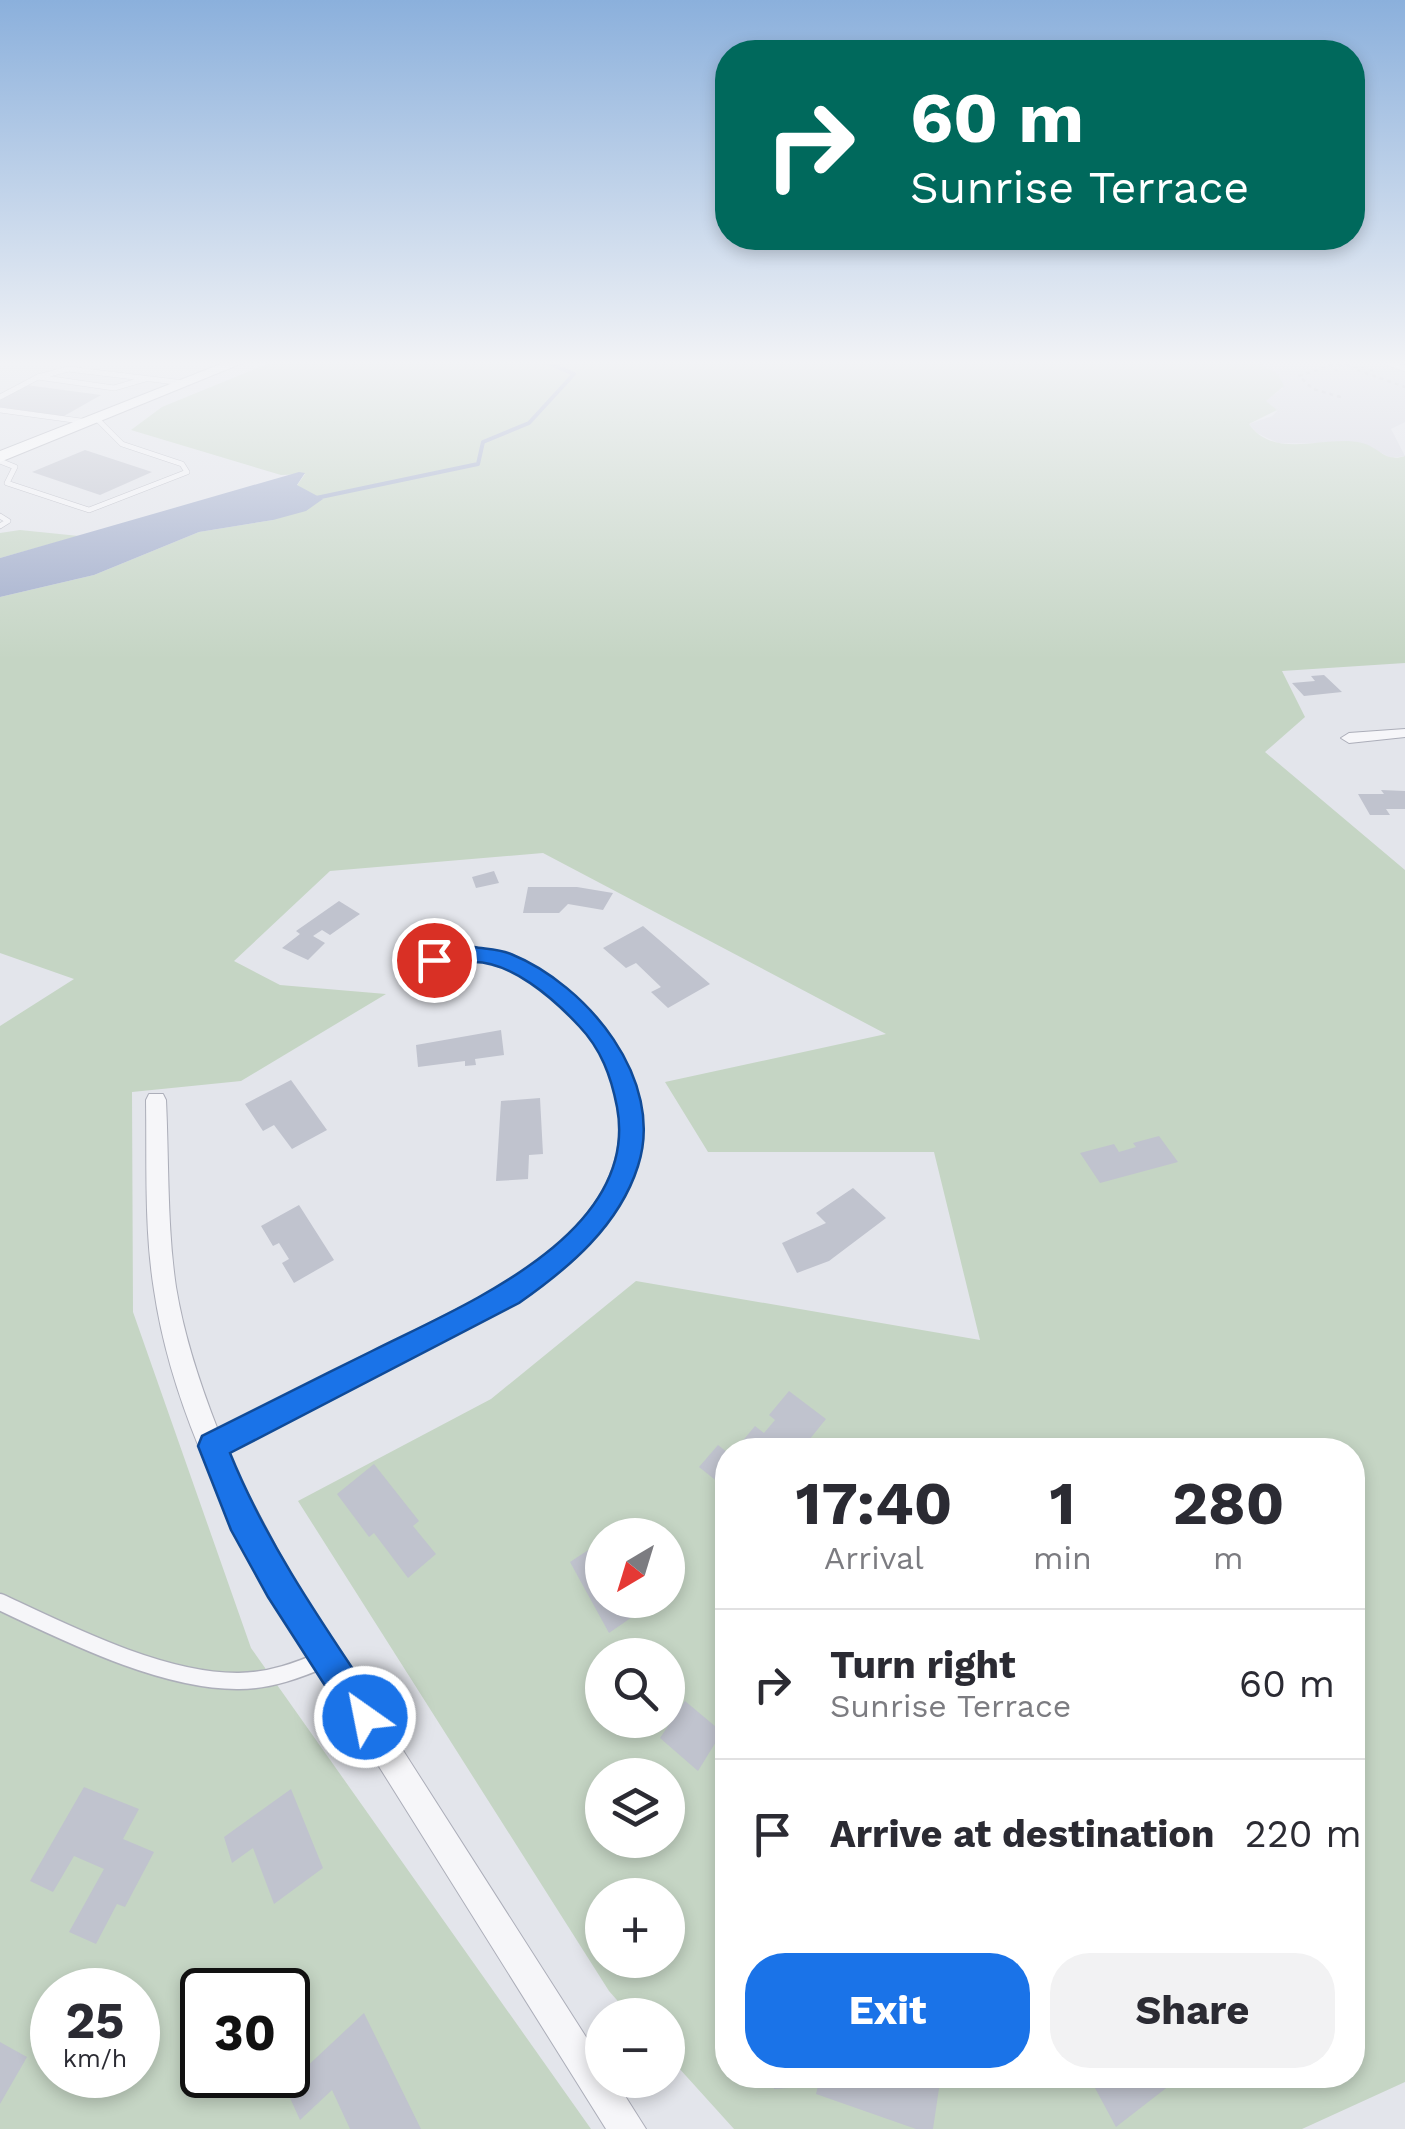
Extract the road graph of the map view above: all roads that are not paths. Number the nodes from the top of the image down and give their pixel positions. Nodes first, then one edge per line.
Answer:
1 (4, 461) edge
2 (174, 461) edge
3 (0, 516) edge
4 (0, 526) edge
5 (1405, 733) edge
6 (1349, 738) dead end
7 (434, 960) dead end
8 (156, 1100) dead end
9 (212, 1446) junction
10 (0, 1602) edge
11 (328, 1658) junction
12 (628, 2129) edge

1 - 2 lane
3 - 4 lane
5 - 6 street
7 - 9 street
8 - 9 street
9 - 11 street
10 - 11 lane
11 - 12 street

